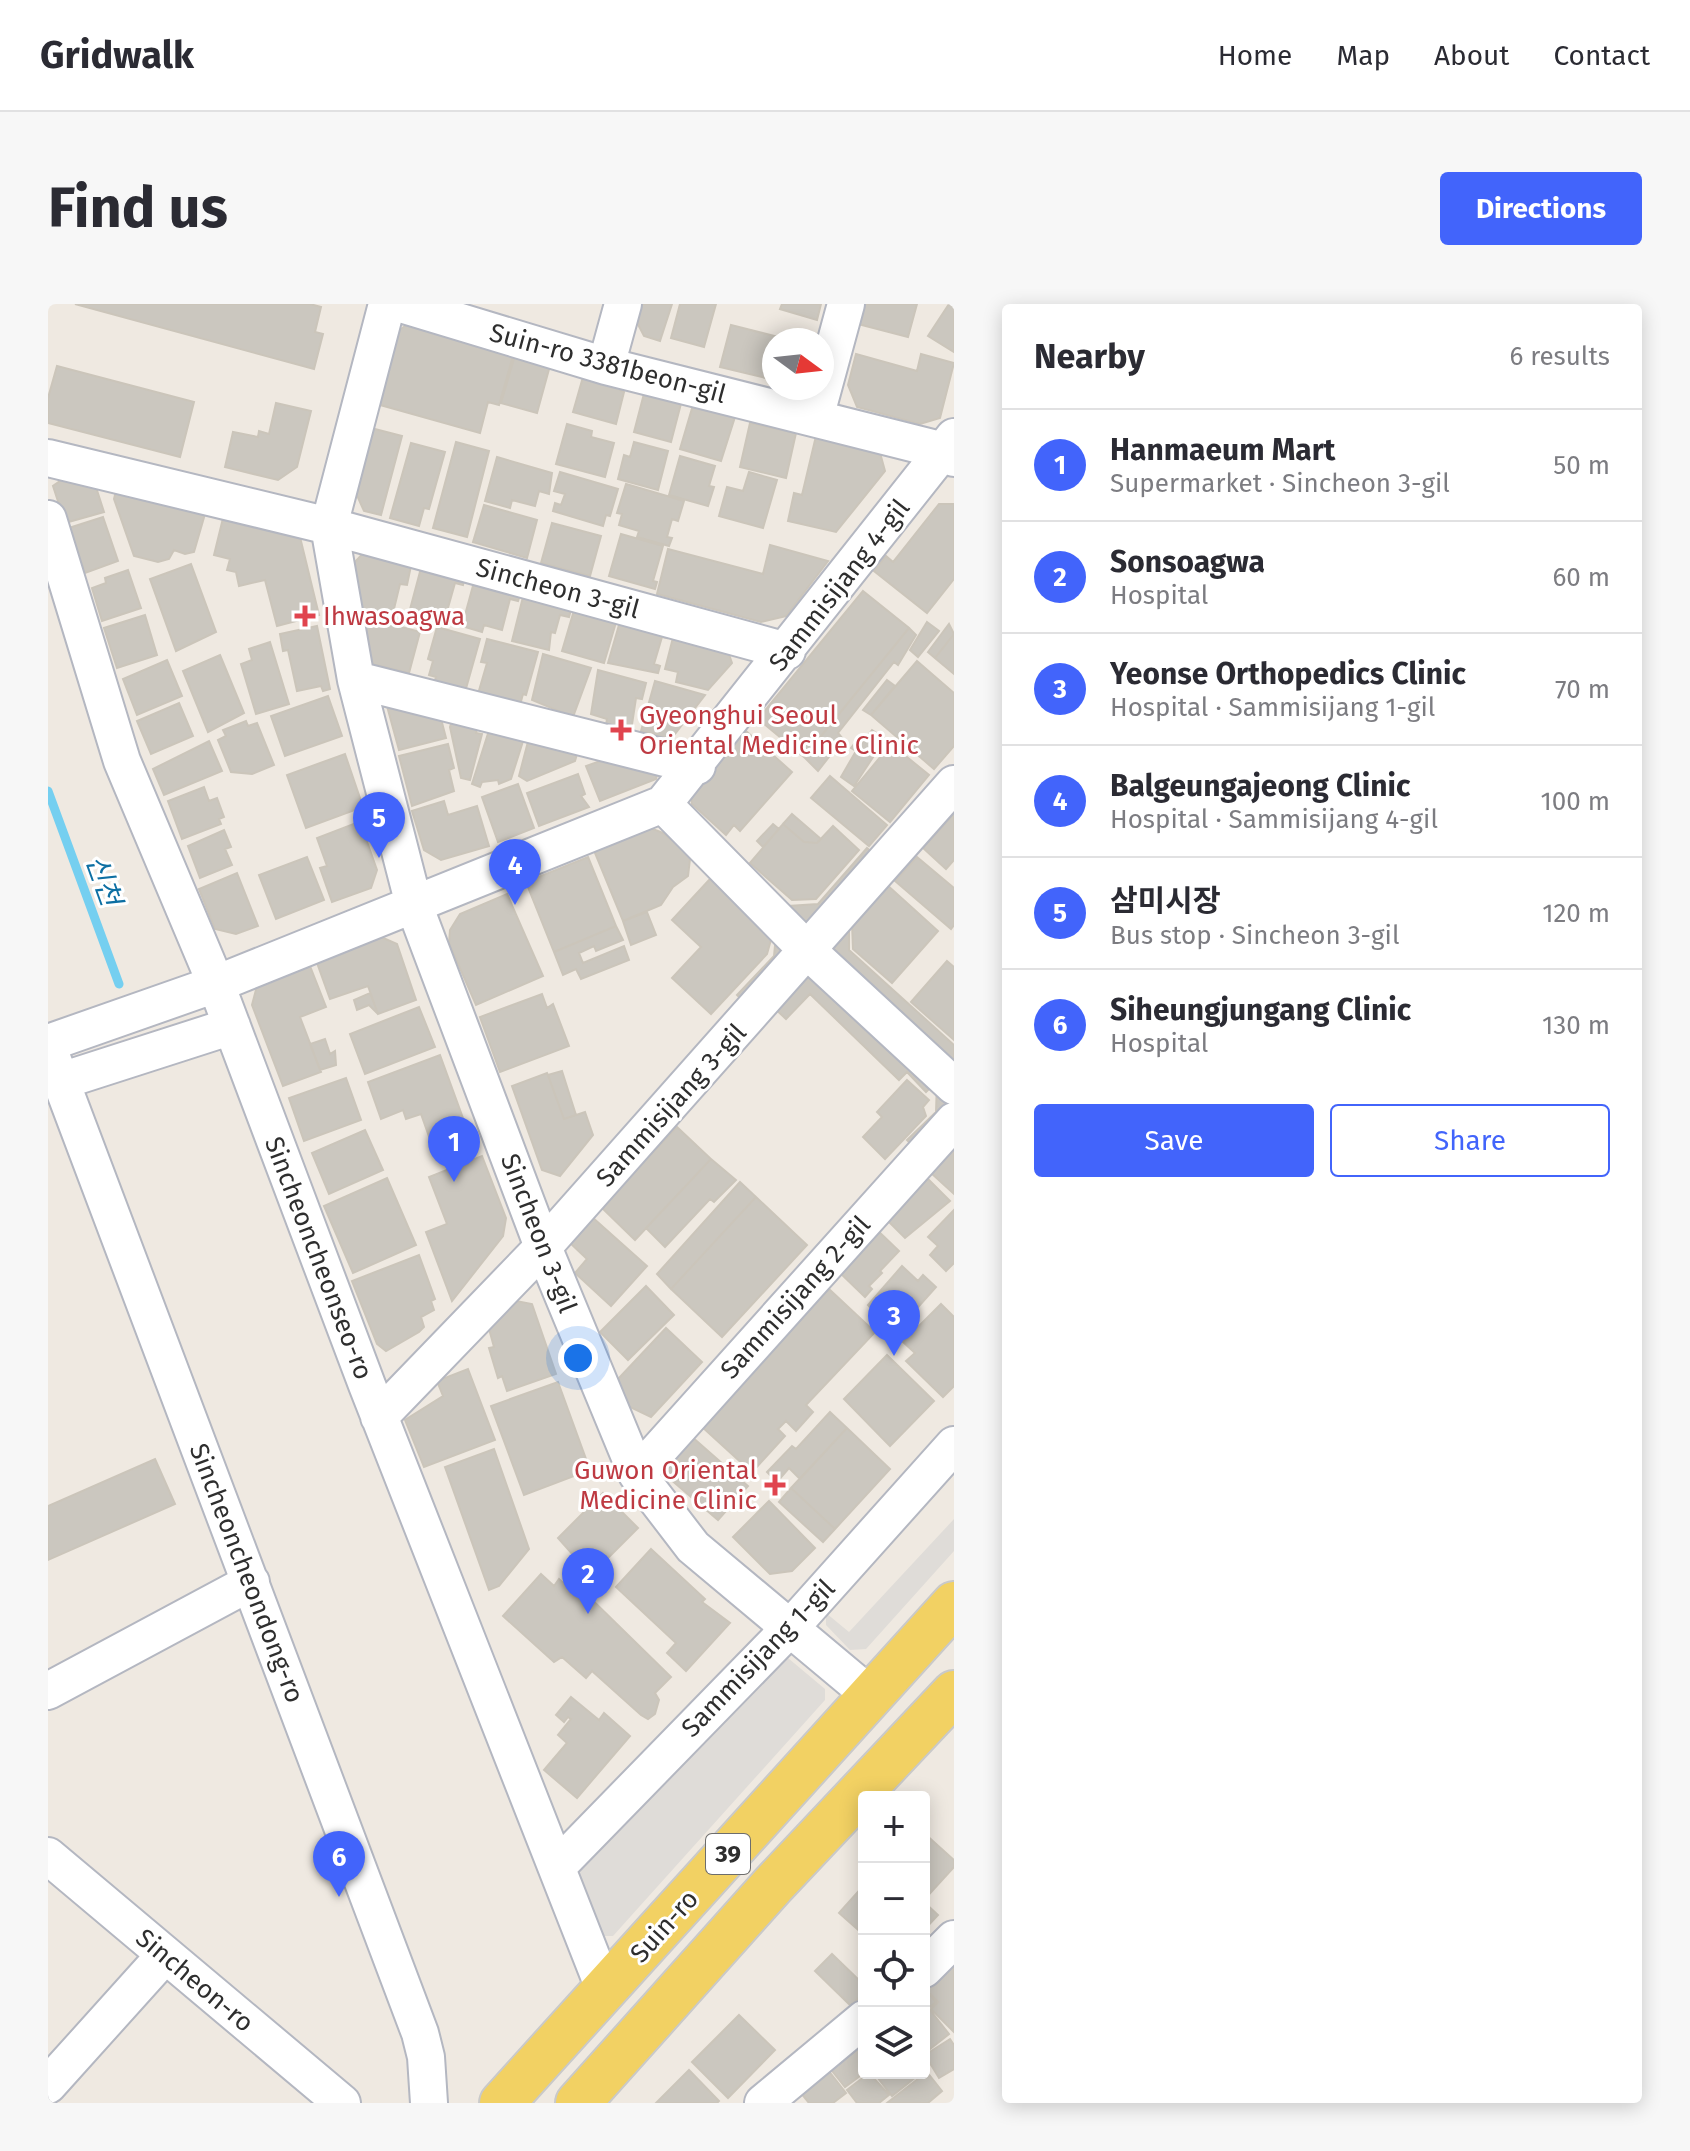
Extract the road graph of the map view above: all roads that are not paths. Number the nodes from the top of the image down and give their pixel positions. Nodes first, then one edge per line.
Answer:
1 (387, 304) edge
2 (401, 304) edge
3 (623, 304) edge
4 (846, 304) edge
5 (606, 366) junction
6 (815, 418) junction
7 (951, 449) edge
8 (48, 458) edge
9 (48, 519) edge
10 (329, 526) junction
11 (787, 651) junction
12 (356, 680) junction
13 (697, 766) junction
14 (954, 784) edge
15 (663, 804) junction
16 (414, 905) junction
17 (809, 952) junction
18 (204, 989) junction
19 (232, 1026) junction
20 (57, 1042) edge
21 (61, 1081) junction
22 (954, 1086) edge
23 (954, 1121) edge
24 (543, 1247) junction
25 (379, 1417) junction
26 (954, 1445) edge
27 (637, 1474) junction
28 (251, 1582) junction
29 (954, 1604) edge
30 (791, 1627) junction
31 (48, 1691) edge
32 (954, 1693) edge
33 (870, 1695) junction
34 (48, 1856) edge
35 (557, 1867) junction
36 (954, 1939) edge
37 (165, 1955) junction
38 (930, 1963) edge
39 (605, 1991) junction
40 (858, 2024) edge
41 (48, 2085) edge
42 (592, 2096) edge
43 (336, 2101) edge
44 (429, 2103) edge
45 (502, 2103) edge
46 (763, 2103) edge

1 - 10 street, Sincheon 3-gil
2 - 5 street, Suin-ro 3381beon-gil
3 - 5 street
4 - 6 street
5 - 6 street, Suin-ro 3381beon-gil
6 - 7 street, Suin-ro 3381beon-gil
7 - 11 street, Sammisijang 4-gil
8 - 10 street, Sincheon 3-gil
9 - 18 street, Sincheoncheonseo-ro
10 - 11 street, Sincheon 3-gil
10 - 12 street, Sincheon 3-gil
11 - 13 street, Sammisijang 4-gil
12 - 13 street
12 - 16 street, Sincheon 3-gil
13 - 15 street, Sammisijang 4-gil
14 - 17 street, Sammisijang 3-gil
15 - 16 street, Sammisijang 4-gil
15 - 17 street
16 - 18 street, Sammisijang 4-gil
16 - 24 street, Sincheon 3-gil
17 - 22 street
17 - 24 street, Sammisijang 3-gil
18 - 19 street, Sincheoncheonseo-ro
18 - 20 street, Sammisijang 4-gil
19 - 21 street
19 - 25 street, Sincheoncheonseo-ro
20 - 21 street, Sincheoncheondong-ro
21 - 28 street, Sincheoncheondong-ro
23 - 27 street, Sammisijang 2-gil
24 - 25 street, Sammisijang 3-gil
24 - 27 street, Sincheon 3-gil
25 - 35 street, Sincheoncheonseo-ro
26 - 30 street, Sammisijang 1-gil
27 - 30 street, Sincheon 3-gil
28 - 31 street
28 - 44 street, Sincheoncheondong-ro
29 - 33 main road, Suin-ro / 39
30 - 33 street, Sincheon 3-gil
30 - 35 street, Sammisijang 1-gil
32 - 42 main road, Suin-ro / 39
33 - 39 main road, Suin-ro / 39
34 - 37 street, Sincheon-ro
35 - 39 street, Sincheoncheonseo-ro
36 - 38 street
37 - 41 street
37 - 43 street, Sincheon-ro
39 - 45 main road, Suin-ro / 39
40 - 46 street

